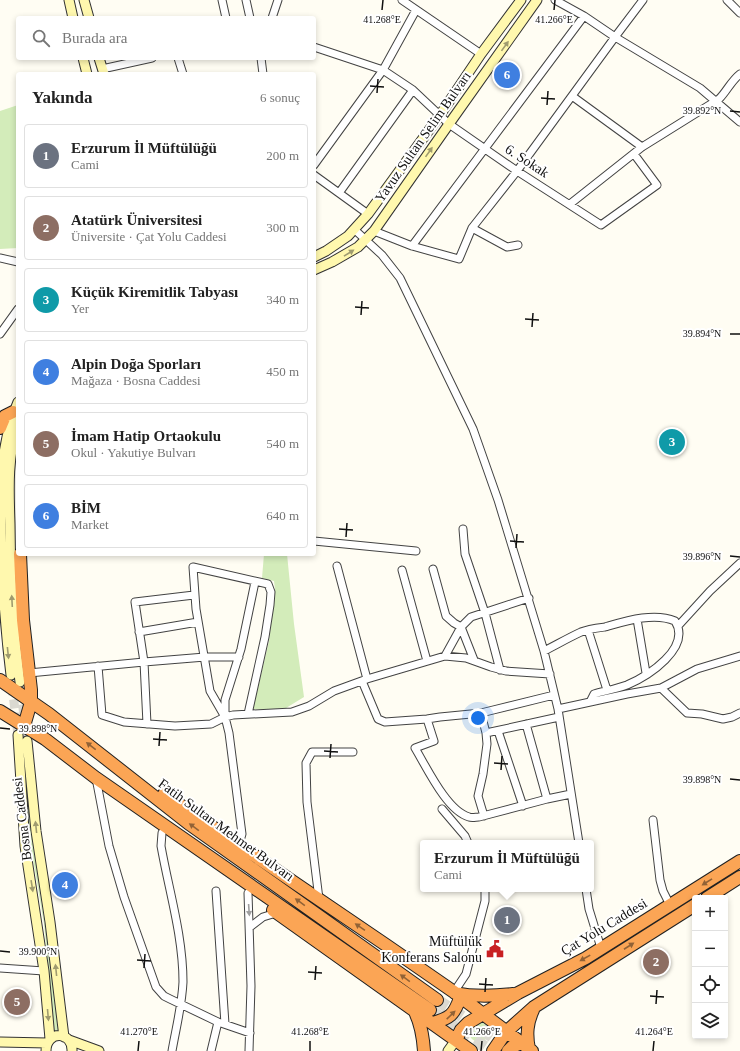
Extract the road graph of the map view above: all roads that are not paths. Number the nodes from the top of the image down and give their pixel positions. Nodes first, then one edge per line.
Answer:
1 (69, 0) edge
2 (84, 0) edge
3 (222, 0) edge
4 (246, 0) edge
5 (278, 0) edge
6 (402, 0) edge
7 (521, 0) edge
8 (537, 0) edge
9 (555, 0) edge
10 (643, 0) edge
11 (727, 0) edge
12 (416, 10) junction
13 (740, 13) edge
14 (73, 16) edge
15 (88, 16) edge
16 (226, 16) edge
17 (250, 16) edge
18 (273, 16) edge
19 (584, 16) junction
20 (615, 37) junction
21 (316, 48) edge
22 (481, 54) junction
23 (84, 60) edge
24 (100, 60) edge
25 (145, 60) edge
26 (179, 60) edge
27 (261, 60) edge
28 (383, 70) junction
29 (86, 72) edge
30 (103, 72) edge
31 (182, 72) edge
32 (263, 72) edge
33 (740, 74) edge
34 (413, 90) junction
35 (572, 96) junction
36 (714, 100) junction
37 (440, 115) junction
38 (740, 122) edge
39 (448, 124) junction
40 (642, 147) junction
41 (484, 148) junction
42 (634, 154) junction
43 (316, 162) edge
44 (517, 171) junction
45 (316, 176) edge
46 (339, 193) junction
47 (570, 204) junction
48 (368, 214) junction
49 (472, 228) junction
50 (355, 230) junction
51 (374, 231) junction
52 (366, 240) junction
53 (518, 245) dead end
54 (412, 246) junction
55 (316, 256) edge
56 (0, 258) edge
57 (16, 262) edge
58 (316, 269) edge
59 (16, 312) edge
60 (0, 334) edge
61 (15, 407) edge
62 (0, 428) edge
63 (16, 432) edge
64 (463, 529) dead end
65 (316, 541) edge
66 (416, 551) dead end
67 (20, 556) edge
68 (740, 562) edge
69 (337, 566) dead end
70 (433, 569) dead end
71 (402, 570) dead end
72 (255, 582) junction
73 (194, 595) junction
74 (529, 598) junction
75 (485, 613) junction
76 (637, 619) junction
77 (198, 622) junction
78 (678, 626) junction
79 (461, 627) junction
80 (588, 630) junction
81 (139, 632) junction
82 (544, 651) junction
83 (445, 656) junction
84 (740, 656) edge
85 (205, 657) junction
86 (239, 657) junction
87 (474, 660) junction
88 (427, 661) junction
89 (144, 662) junction
90 (98, 666) junction
91 (500, 670) junction
92 (29, 673) junction
93 (550, 674) junction
94 (646, 674) junction
95 (5, 678) edge
96 (364, 680) junction
97 (20, 682) tunnel mouth
98 (661, 688) junction
99 (607, 690) junction
100 (554, 695) junction
101 (31, 702) junction
102 (590, 702) junction
103 (0, 710) edge
104 (481, 713) junction
105 (558, 713) junction
106 (740, 713) edge
107 (248, 714) junction
108 (225, 717) junction
109 (428, 719) junction
110 (147, 724) junction
111 (526, 724) junction
112 (21, 731) junction
113 (498, 731) junction
114 (486, 733) junction
115 (27, 741) tunnel mouth
116 (353, 752) dead end
117 (128, 775) junction
118 (98, 779) junction
119 (571, 794) junction
120 (547, 799) junction
121 (523, 806) junction
122 (442, 809) dead end
123 (484, 816) junction
124 (652, 820) dead end
125 (162, 833) junction
126 (467, 840) edge
127 (579, 840) edge
128 (239, 844) junction
129 (740, 861) edge
130 (740, 877) edge
131 (216, 891) dead end
132 (485, 892) edge
133 (586, 892) edge
134 (248, 893) junction
135 (712, 895) edge
136 (319, 899) junction
137 (670, 905) junction
138 (692, 907) edge
139 (276, 913) junction
140 (250, 927) junction
141 (601, 948) junction
142 (0, 968) edge
143 (44, 971) junction
144 (518, 993) junction
145 (457, 995) junction
146 (181, 1004) junction
147 (534, 1007) junction
148 (414, 1009) junction
149 (482, 1015) junction
150 (222, 1023) junction
151 (433, 1023) junction
152 (506, 1032) junction
153 (250, 1033) junction
154 (66, 1038) junction
155 (456, 1040) junction
156 (0, 1042) edge
157 (48, 1044) edge
158 (527, 1048) edge
159 (72, 1051) edge
160 (99, 1051) edge
161 (172, 1051) edge
162 (211, 1051) edge
163 (250, 1051) edge
164 (424, 1051) edge
165 (448, 1051) edge
166 (471, 1051) edge
167 (493, 1051) edge
168 (508, 1051) edge

1 - 14 main road
2 - 15 main road
3 - 16 street
4 - 17 street
5 - 18 street
6 - 12 street
7 - 22 main road, Yavuz Sultan Selim Bulvarı
39 -> 8 main road, Yavuz Sultan Selim Bulvarı
9 - 19 street
10 - 20 street
11 - 13 street
12 - 22 street
12 - 28 street
19 - 20 street
19 - 41 street
20 - 35 street
20 - 36 street
21 - 28 street, 6. Sokak
22 - 37 main road, Yavuz Sultan Selim Bulvarı
23 - 29 main road
24 - 30 main road
25 - 30 street
26 - 31 street
27 - 32 street
28 - 34 street, 6. Sokak
28 - 43 street
33 - 36 street
34 - 37 street, 6. Sokak
34 - 46 street
35 - 40 street
35 - 44 street
36 - 38 street
36 - 40 street
37 - 39 street, 6. Sokak
37 - 48 main road, Yavuz Sultan Selim Bulvarı
39 - 41 street, 6. Sokak
51 -> 39 main road, Yavuz Sultan Selim Bulvarı
40 - 42 street
41 - 44 street, 6. Sokak
41 - 54 street
42 - 47 street
42 - 47 street, 6. Sokak
44 - 47 street, 6. Sokak
44 - 49 street
45 - 46 street
46 - 48 street
48 - 50 main road, Yavuz Sultan Selim Bulvarı
49 - 53 street
49 - 54 street
50 - 52 street
50 - 55 main road, Yavuz Sultan Selim Bulvarı
51 - 52 main road, Yavuz Sultan Selim Bulvarı
51 - 54 street
58 -> 52 main road, Yavuz Sultan Selim Bulvarı
52 - 74 street
56 - 57 street
59 - 60 street
61 - 62 highway
61 -> 95 main road
97 -> 63 main road
64 - 75 street
65 - 66 street
67 - 92 highway
68 - 78 street
69 - 96 street
70 - 79 street
71 - 88 street
72 - 73 street
72 - 86 street
72 - 107 street
73 - 77 street
73 - 81 street
74 - 75 street
74 - 82 street
75 - 79 street
75 - 91 street
76 - 78 street
76 - 80 street
76 - 94 street
77 - 81 street
77 - 85 street
78 - 94 street
79 - 83 street
79 - 87 street
80 - 82 street
80 - 99 street
81 - 89 street
82 - 93 street
83 - 87 street
83 - 88 street
84 - 98 street
85 - 86 street
85 - 89 street
85 - 108 street
86 - 108 street
87 - 91 street
88 - 96 street
89 - 90 street
89 - 110 street
90 - 92 street
90 - 110 street
91 - 93 street
92 - 101 highway
93 - 100 street
94 - 99 street
95 - 101 highway, Fatih Sultan Mehmet Bulvarı
96 - 107 street
96 - 109 street
98 - 102 street
98 - 106 street
99 - 102 street
100 - 104 street
100 - 105 street
101 - 112 highway
117 -> 101 highway, Fatih Sultan Mehmet Bulvarı
102 - 105 street
103 - 112 highway, Fatih Sultan Mehmet Bulvarı
104 - 109 street
104 - 114 street
105 - 111 street
105 - 119 street
107 - 108 street
108 - 110 street
108 - 128 street
109 - 123 street
111 - 113 street
111 - 120 street
112 - 118 highway, Fatih Sultan Mehmet Bulvarı
112 -> 143 main road
113 - 114 street
113 - 121 street
114 - 123 street
154 -> 115 main road, Bosna Caddesi
116 - 136 street
118 -> 117 highway, Fatih Sultan Mehmet Bulvarı
117 - 128 highway
118 - 125 highway
118 - 146 street
119 - 120 street
119 - 127 street
120 - 121 street
121 - 123 street
122 - 126 street
124 - 137 street
125 - 134 highway
125 - 146 street
128 - 136 highway
129 -> 137 highway, Çat Yolu Caddesi
130 - 135 highway
131 - 150 street
132 - 145 street
133 - 141 street
134 - 139 highway
134 -> 140 street
145 -> 136 highway
137 - 141 highway, Çat Yolu Caddesi
147 -> 138 highway, Çat Yolu Caddesi
139 - 140 street
139 - 148 highway
140 - 153 street
141 -> 144 highway, Çat Yolu Caddesi
142 - 143 street
143 -> 157 main road
144 - 145 highway
144 - 149 highway, Çat Yolu Caddesi
145 - 149 highway
151 -> 145 highway
146 - 150 street
146 - 161 street
147 - 152 highway, Çat Yolu Caddesi
147 - 158 highway
148 - 151 highway
148 - 164 highway
149 - 152 highway
149 - 155 highway, Çat Yolu Caddesi
150 - 153 street
150 - 162 street
151 - 155 highway
152 - 158 highway
152 - 167 highway, Çat Yolu Caddesi
153 - 163 street
154 - 157 main road
154 - 159 main road, Bosna Caddesi
154 - 160 main road
155 - 165 main road
155 - 166 highway
156 - 157 main road
158 - 168 highway

